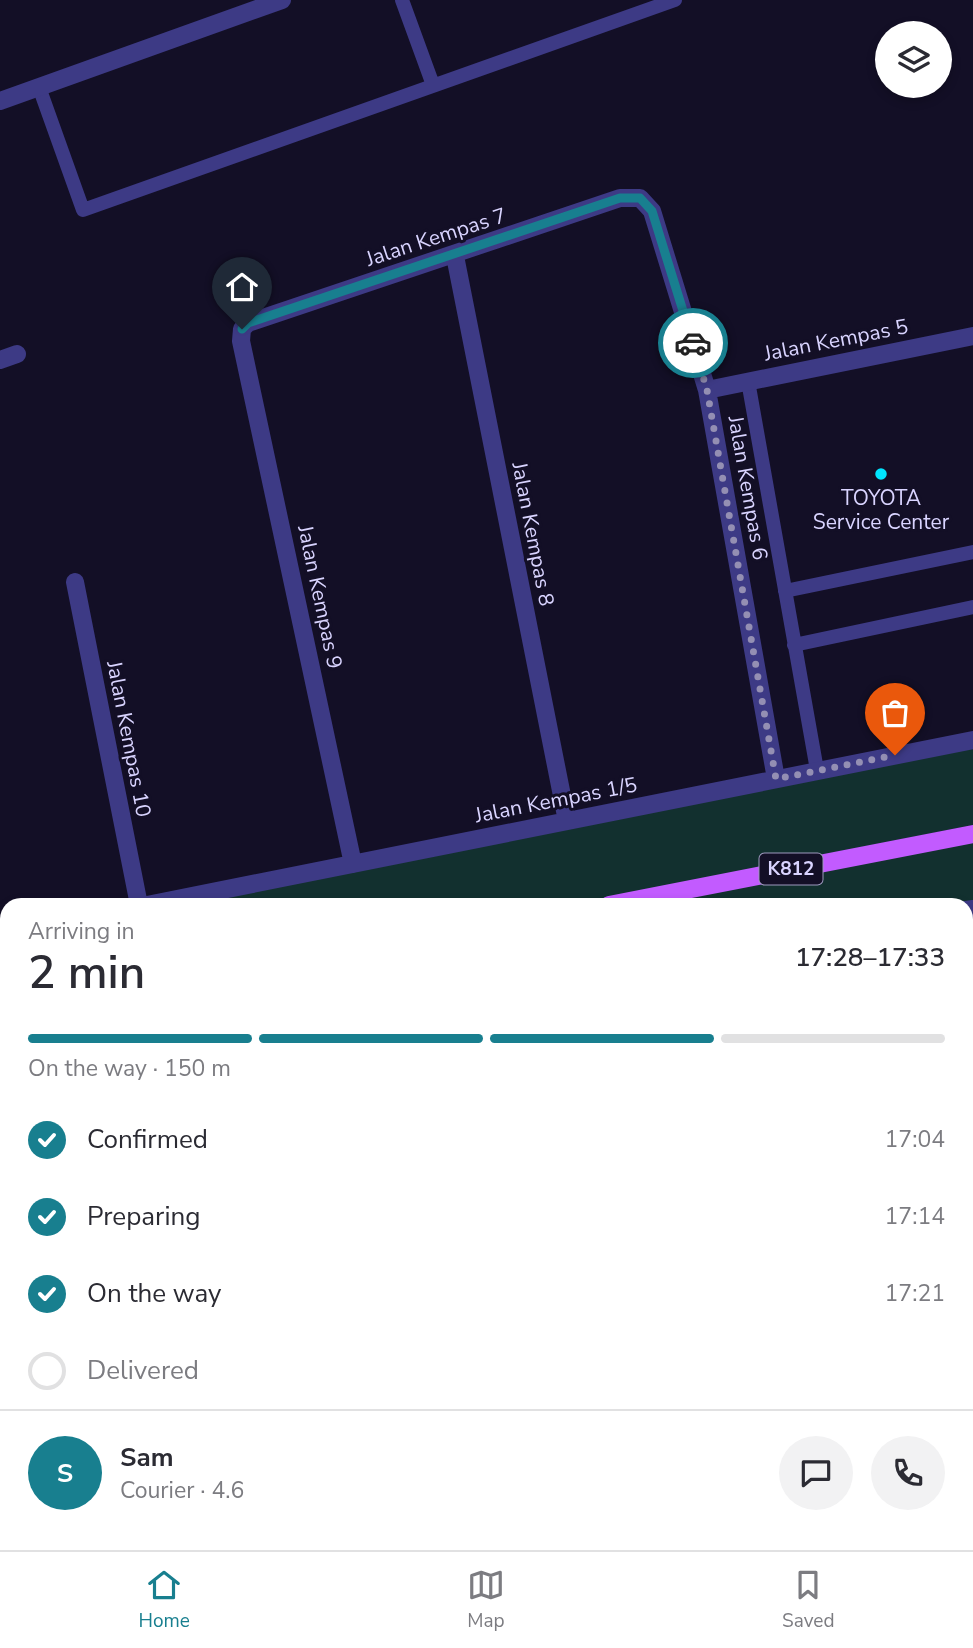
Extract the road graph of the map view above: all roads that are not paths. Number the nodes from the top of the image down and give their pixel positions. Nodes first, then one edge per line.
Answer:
1 (282, 0) edge
2 (402, 0) edge
3 (675, 0) edge
4 (433, 85) junction
5 (39, 87) junction
6 (0, 101) edge
7 (652, 211) joint
8 (455, 256) junction
9 (973, 336) edge
10 (241, 341) joint
11 (748, 381) junction
12 (707, 390) junction
13 (973, 552) edge
14 (75, 582) dead end
15 (785, 591) junction
16 (973, 607) edge
17 (794, 645) junction
18 (973, 740) edge
19 (817, 770) junction
20 (776, 779) junction
21 (567, 821) junction
22 (973, 834) edge
23 (353, 864) junction
24 (138, 898) edge
25 (182, 898) edge
26 (645, 898) edge

1 - 5 street
2 - 4 lane
3 - 4 lane
4 - 5 lane
5 - 6 street
7 - 8 street, Jalan Kempas 7
7 - 12 street, Jalan Kempas 6
8 - 10 street, Jalan Kempas 7
8 - 21 street, Jalan Kempas 8
9 - 11 street, Jalan Kempas 5
10 - 23 street, Jalan Kempas 9
11 - 12 street, Jalan Kempas 5
11 - 15 lane
12 - 20 street, Jalan Kempas 6
13 - 15 lane
14 - 24 street, Jalan Kempas 10
15 - 17 lane
16 - 17 lane
17 - 19 lane
18 - 19 street, Jalan Kempas 1/5
19 - 20 street, Jalan Kempas 1/5
20 - 21 street, Jalan Kempas 1/5
21 - 23 street, Jalan Kempas 1/5
22 - 26 main road, K812
23 - 25 street, Jalan Kempas 1/5

